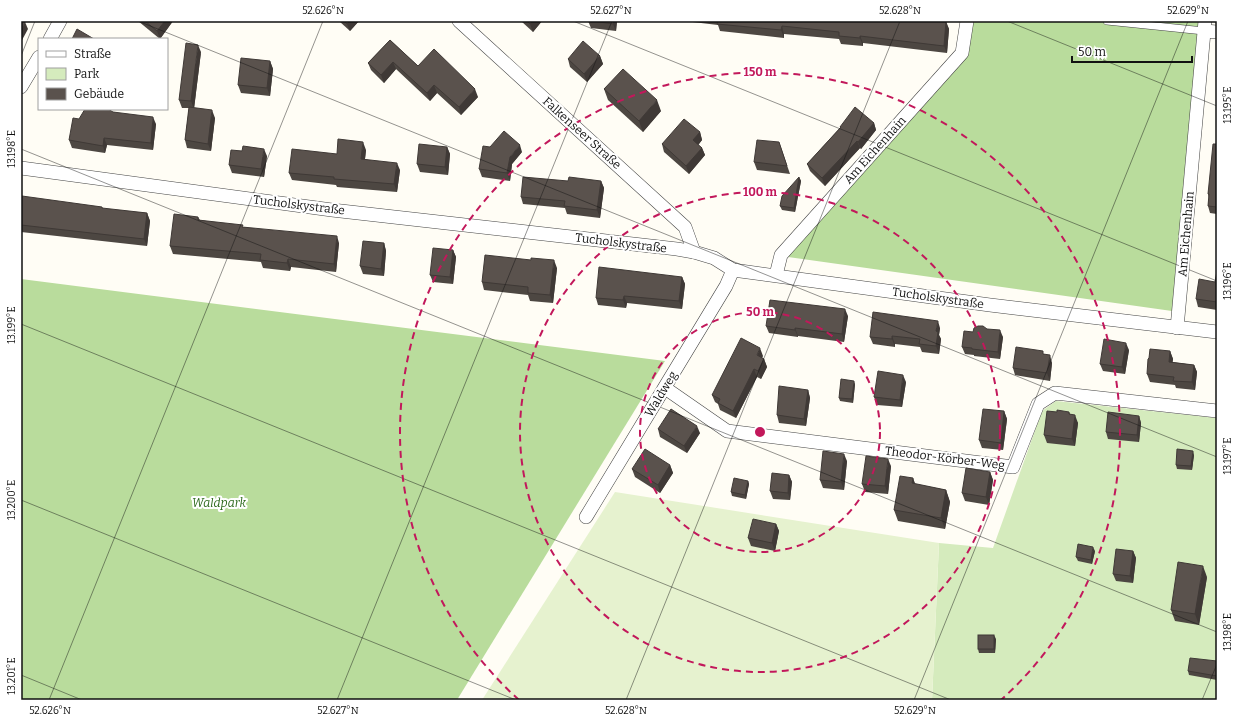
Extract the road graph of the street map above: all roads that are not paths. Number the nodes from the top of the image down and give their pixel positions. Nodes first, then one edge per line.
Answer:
1 (60, 21) edge
2 (459, 21) edge
3 (967, 21) edge
4 (1108, 21) edge
5 (1209, 28) edge
6 (51, 38) edge
7 (38, 59) edge
8 (21, 87) edge
9 (21, 168) edge
10 (694, 252) junction
11 (733, 270) junction
12 (776, 275) junction
13 (1177, 328) junction
14 (1217, 332) edge
15 (665, 388) junction
16 (1217, 411) edge
17 (586, 517) dead end

1 - 6 street
2 - 10 street, Falkenseer Straße
3 - 12 street, Am Eichenhain
4 - 5 lane
5 - 13 street, Am Eichenhain
7 - 8 street
9 - 10 street, Tucholskystraße
10 - 11 street, Tucholskystraße
11 - 12 street, Tucholskystraße
11 - 15 street, Waldweg
12 - 13 street, Tucholskystraße
13 - 14 street, Tucholskystraße
15 - 16 street, Theodor-Körber-Weg
15 - 17 street, Waldweg

